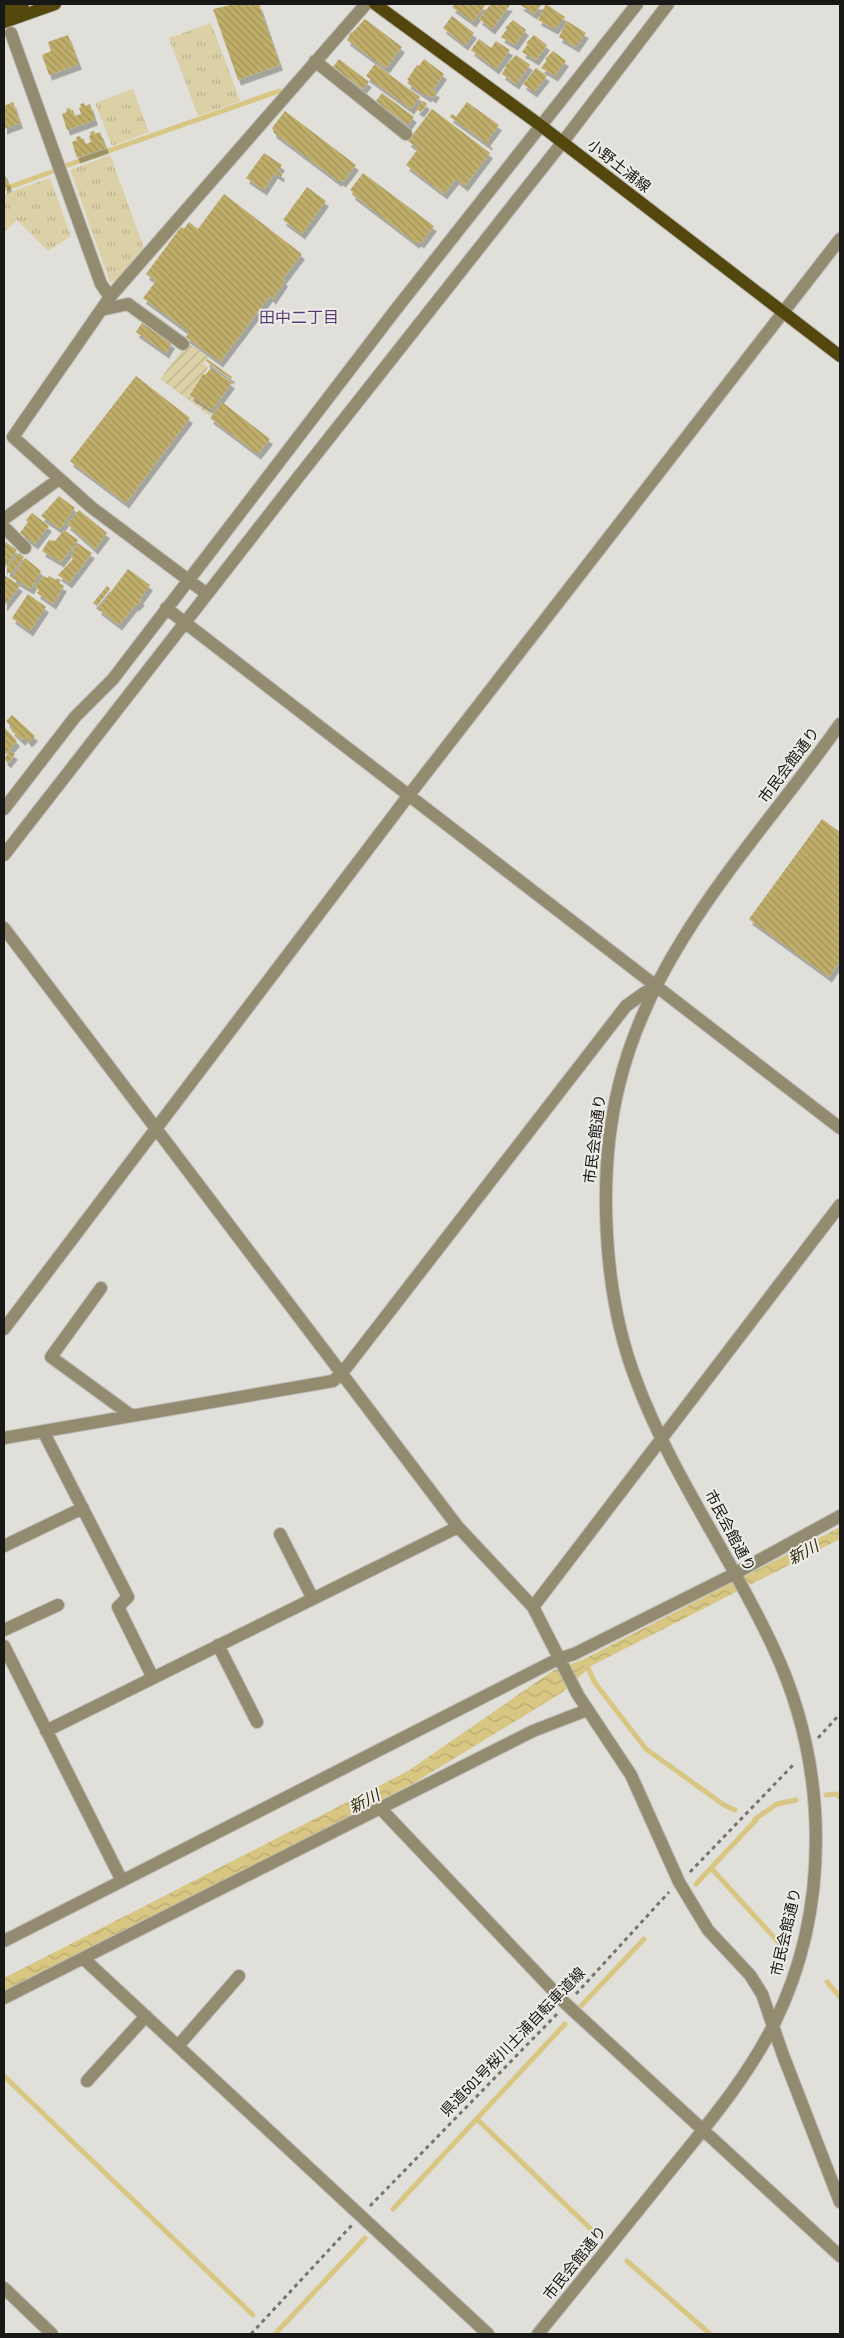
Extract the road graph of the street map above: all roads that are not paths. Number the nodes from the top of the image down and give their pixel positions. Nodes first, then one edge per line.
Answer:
1 (23, 4) edge
2 (55, 4) edge
3 (366, 4) edge
4 (375, 4) edge
5 (637, 4) edge
6 (668, 4) edge
7 (4, 11) edge
8 (7, 28) edge
9 (315, 61) junction
10 (540, 125) junction
11 (406, 134) dead end
12 (562, 143) junction
13 (840, 239) edge
14 (110, 297) junction
15 (101, 310) junction
16 (783, 313) junction
17 (183, 344) dead end
18 (840, 356) edge
19 (8, 435) edge
20 (59, 479) junction
21 (4, 519) edge
22 (4, 527) edge
23 (25, 548) dead end
24 (188, 581) junction
25 (207, 594) junction
26 (166, 608) junction
27 (185, 622) junction
28 (840, 724) edge
29 (409, 795) junction
30 (4, 809) edge
31 (4, 855) edge
32 (4, 928) edge
33 (655, 985) junction
34 (157, 1128) junction
35 (840, 1128) edge
36 (840, 1205) edge
37 (101, 1288) dead end
38 (4, 1329) edge
39 (342, 1373) junction
40 (132, 1416) junction
41 (43, 1432) junction
42 (661, 1437) junction
43 (4, 1438) edge
44 (83, 1508) junction
45 (840, 1516) edge
46 (458, 1527) junction
47 (280, 1534) dead end
48 (4, 1546) edge
49 (734, 1574) junction
50 (313, 1599) junction
51 (58, 1605) dead end
52 (532, 1607) junction
53 (4, 1630) edge
54 (218, 1645) junction
55 (4, 1646) edge
56 (561, 1663) junction
57 (153, 1678) junction
58 (587, 1710) junction
59 (257, 1722) dead end
60 (46, 1731) junction
61 (381, 1809) junction
62 (122, 1881) junction
63 (4, 1941) edge
64 (84, 1959) junction
65 (239, 1976) dead end
66 (4, 1998) edge
67 (146, 2016) junction
68 (773, 2027) junction
69 (178, 2046) junction
70 (87, 2081) dead end
71 (704, 2129) junction
72 (840, 2202) edge
73 (840, 2256) edge
74 (4, 2288) edge
75 (52, 2334) edge
76 (488, 2334) edge
77 (538, 2334) edge

1 - 7 main road
2 - 8 main road
3 - 9 street
4 - 10 main road, 小野土浦線
5 - 10 street
6 - 12 street
8 - 14 street
9 - 11 street
9 - 14 street
10 - 12 main road, 小野土浦線
10 - 24 street
12 - 16 main road, 小野土浦線
12 - 25 street
13 - 16 street
14 - 15 street
15 - 17 street
15 - 19 street
16 - 18 main road, 小野土浦線
16 - 29 street
19 - 20 street
20 - 21 street
20 - 24 street
22 - 23 street
24 - 25 street
24 - 26 street
25 - 27 street
26 - 27 street
26 - 30 street
27 - 29 street
27 - 31 street
28 - 33 street, 市民会館通り
29 - 33 street
29 - 34 street
32 - 34 street
33 - 35 street
33 - 39 street
33 - 42 street, 市民会館通り
34 - 38 street
34 - 39 street
36 - 42 street
37 - 40 street
39 - 40 street
39 - 46 street
40 - 41 street
41 - 43 street
41 - 44 street
42 - 49 street, 市民会館通り
42 - 52 street
44 - 48 street
44 - 57 street
45 - 49 street
46 - 50 street
46 - 52 street
47 - 50 street
49 - 56 street
49 - 68 street, 市民会館通り
50 - 54 street
51 - 53 street
52 - 56 street
54 - 57 street
54 - 59 street
55 - 60 street
56 - 58 street
56 - 62 street
57 - 60 street
58 - 61 street
58 - 68 street
60 - 62 street
61 - 64 street
61 - 71 street
62 - 63 street
64 - 66 street
64 - 67 street
65 - 69 street
67 - 69 street
67 - 70 street
68 - 71 street, 市民会館通り
68 - 72 street
69 - 76 street
71 - 73 street
71 - 77 street, 市民会館通り
74 - 75 street

